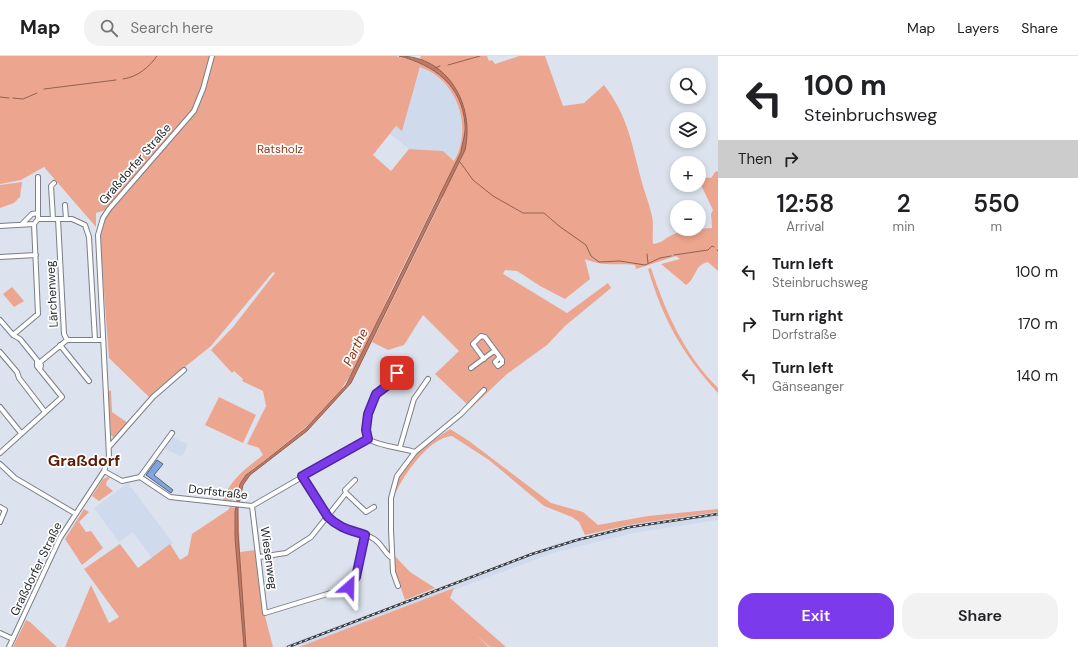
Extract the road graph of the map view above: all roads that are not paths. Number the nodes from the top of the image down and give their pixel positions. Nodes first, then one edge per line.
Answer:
1 (212, 56) edge
2 (38, 177) dead end
3 (54, 183) dead end
4 (65, 205) dead end
5 (38, 213) junction
6 (53, 219) junction
7 (58, 219) junction
8 (66, 219) junction
9 (38, 220) junction
10 (22, 224) junction
11 (34, 224) junction
12 (0, 226) edge
13 (36, 255) junction
14 (0, 257) edge
15 (0, 320) edge
16 (13, 335) junction
17 (67, 340) junction
18 (94, 340) junction
19 (103, 340) junction
20 (60, 346) junction
21 (494, 351) junction
22 (0, 352) edge
23 (499, 358) dead end
24 (484, 359) junction
25 (38, 365) junction
26 (471, 368) dead end
27 (184, 370) dead end
28 (34, 371) dead end
29 (397, 373) dead end
30 (428, 379) dead end
31 (89, 381) dead end
32 (484, 390) dead end
33 (0, 406) edge
34 (45, 412) junction
35 (21, 433) junction
36 (172, 433) dead end
37 (368, 439) junction
38 (400, 447) junction
39 (109, 448) junction
40 (415, 452) junction
41 (0, 453) edge
42 (0, 464) edge
43 (104, 471) junction
44 (302, 476) junction
45 (140, 477) junction
46 (355, 480) dead end
47 (346, 493) junction
48 (252, 506) junction
49 (0, 507) edge
50 (374, 507) dead end
51 (76, 514) junction
52 (328, 517) junction
53 (0, 522) edge
54 (365, 535) junction
55 (259, 557) junction
56 (392, 558) junction
57 (398, 586) dead end
58 (0, 633) edge
59 (13, 639) junction
60 (9, 647) edge

1 - 19 street, Graßdorfer Straße
2 - 5 street
3 - 6 street
4 - 8 street
5 - 9 street
5 - 10 street
6 - 7 street
6 - 9 street
7 - 8 street
7 - 17 street, Lärchenweg
8 - 18 street
9 - 11 street
10 - 11 street
10 - 12 street
11 - 13 street
13 - 14 street
13 - 16 street
15 - 16 street
16 - 25 street
17 - 18 street, Lärchenweg
17 - 20 street
18 - 19 street
19 - 39 street, Graßdorfer Straße
20 - 25 street
20 - 31 street
21 - 23 street
21 - 24 street
21 - 24 street
22 - 34 street
24 - 26 street
25 - 28 street
25 - 34 street
27 - 39 street
29 - 37 street
30 - 38 street
32 - 40 street
33 - 35 street
34 - 35 street
35 - 41 street
36 - 45 street
37 - 38 street
37 - 44 street, Dorfstraße
38 - 40 street
39 - 43 street, Graßdorfer Straße
40 - 56 street
42 - 51 street
43 - 45 street
43 - 51 street, Graßdorfer Straße
44 - 48 street, Dorfstraße
44 - 52 street
45 - 48 street, Dorfstraße
46 - 47 street
47 - 50 street
47 - 52 street
48 - 55 street, Wiesenweg
49 - 53 street
51 - 59 street, Graßdorfer Straße
52 - 54 street
52 - 55 street
54 - 55 street, Wiesenweg
54 - 56 street
56 - 57 street
58 - 59 street
59 - 60 street, Graßdorfer Straße

